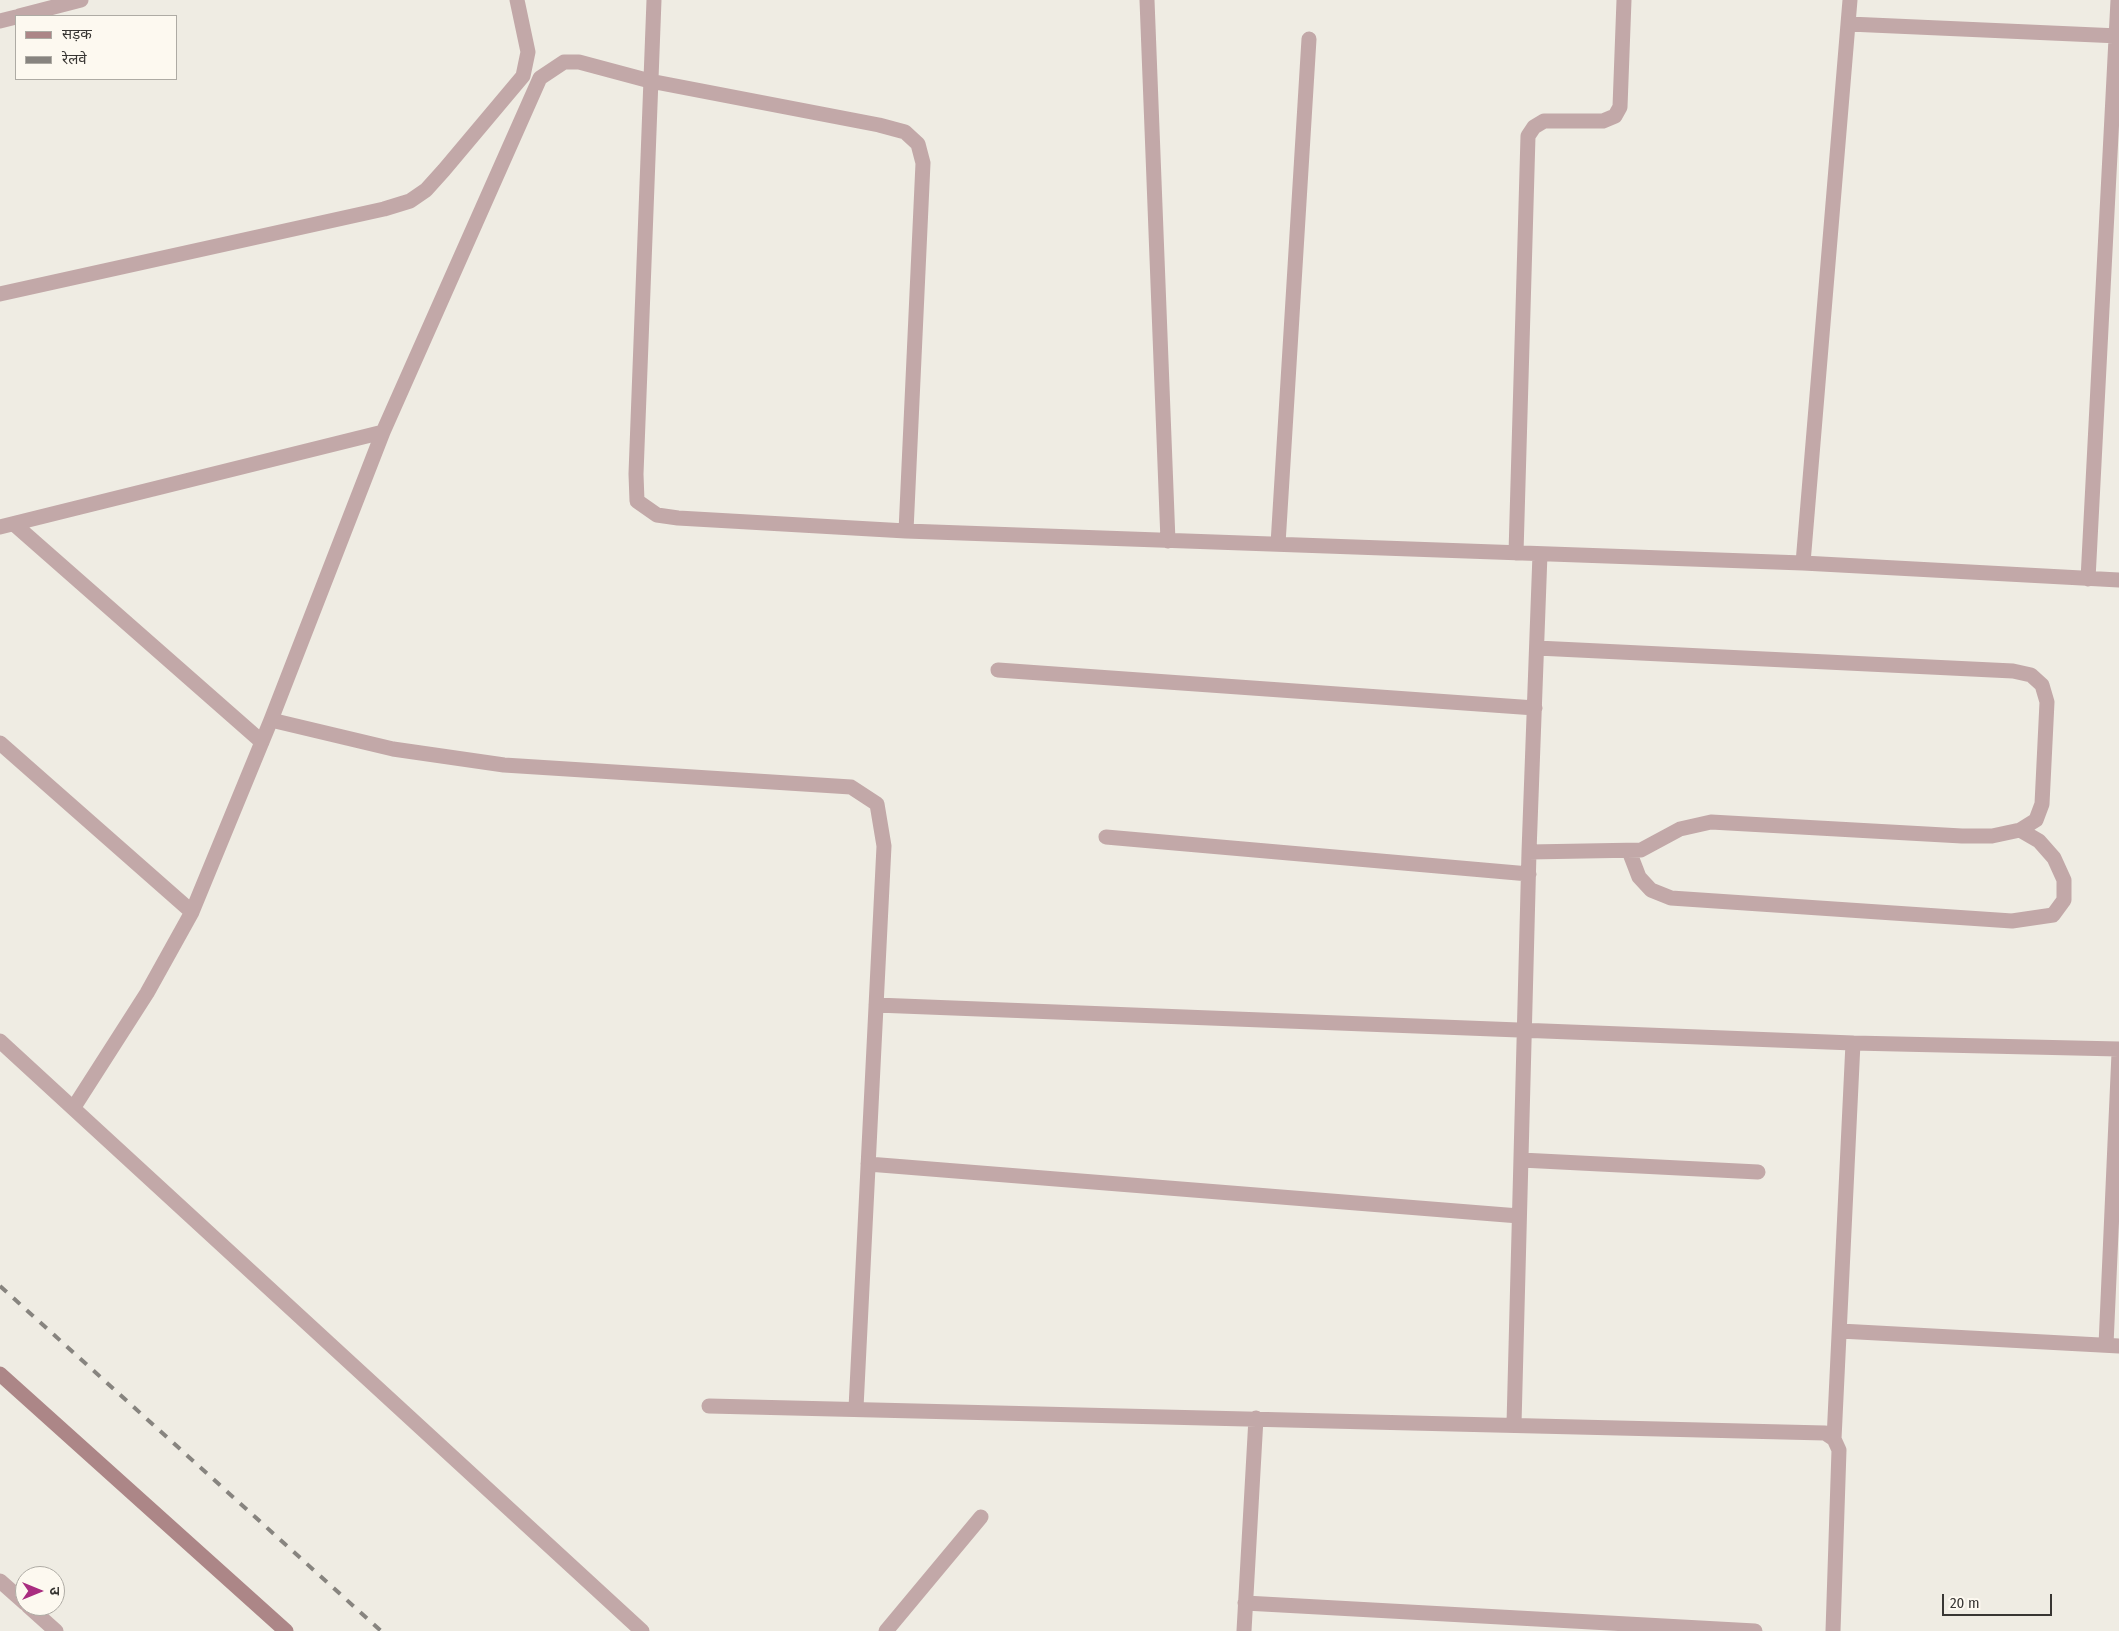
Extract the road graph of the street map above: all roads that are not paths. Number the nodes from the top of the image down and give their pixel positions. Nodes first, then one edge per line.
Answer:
1 (81, 0) edge
2 (517, 0) edge
3 (654, 0) edge
4 (1148, 0) edge
5 (1624, 0) edge
6 (1850, 0) edge
7 (2118, 0) edge
8 (25, 15) edge
9 (15, 18) edge
10 (0, 21) edge
11 (1849, 24) junction
12 (2118, 36) edge
13 (1309, 39) dead end
14 (650, 81) junction
15 (0, 294) edge
16 (383, 432) junction
17 (7, 525) edge
18 (906, 531) junction
19 (1168, 540) junction
20 (1278, 544) junction
21 (1516, 553) junction
22 (1540, 554) junction
23 (1803, 563) junction
24 (2088, 579) junction
25 (2119, 580) edge
26 (1537, 648) junction
27 (998, 670) dead end
28 (1535, 708) junction
29 (271, 720) junction
30 (262, 742) junction
31 (0, 743) edge
32 (2020, 830) junction
33 (1106, 837) dead end
34 (1530, 852) junction
35 (1629, 852) junction
36 (1529, 874) junction
37 (192, 912) junction
38 (876, 1005) junction
39 (1525, 1030) junction
40 (0, 1041) edge
41 (1853, 1043) junction
42 (2119, 1051) edge
43 (74, 1107) junction
44 (1521, 1160) junction
45 (868, 1164) junction
46 (1758, 1172) dead end
47 (1519, 1216) junction
48 (1840, 1331) junction
49 (2112, 1346) edge
50 (0, 1374) edge
51 (709, 1406) dead end
52 (856, 1408) junction
53 (1256, 1418) junction
54 (1514, 1424) junction
55 (1834, 1439) junction
56 (981, 1517) dead end
57 (0, 1581) edge
58 (15, 1594) edge
59 (1245, 1603) junction
60 (39, 1616) edge
61 (56, 1631) edge
62 (286, 1631) edge
63 (642, 1631) edge
64 (886, 1631) edge
65 (1244, 1631) edge
66 (1755, 1631) edge
67 (1833, 1631) edge

1 - 8 street
2 - 15 street
3 - 14 street
4 - 19 street
5 - 21 street
6 - 11 street
7 - 12 street
9 - 10 street
11 - 12 street
11 - 23 street
12 - 24 street
13 - 20 street
14 - 16 street
14 - 18 street
14 - 18 street
16 - 17 street
16 - 29 street
17 - 30 street
18 - 19 street
19 - 20 street
20 - 21 street
21 - 22 street
22 - 23 street
22 - 26 street
23 - 24 street
24 - 25 street
26 - 28 street
26 - 32 street
27 - 28 street
28 - 34 street
29 - 30 street
29 - 38 street
30 - 37 street
31 - 37 street
32 - 35 street
32 - 35 street
33 - 36 street
34 - 35 street
34 - 36 street
36 - 39 street
37 - 43 street
38 - 39 street
38 - 45 street
39 - 41 street
39 - 44 street
40 - 43 street
41 - 42 street
41 - 48 street
42 - 49 street
43 - 63 street
44 - 46 street
44 - 47 street
45 - 47 street
45 - 52 street
47 - 54 street
48 - 49 street
48 - 55 street
50 - 62 street
51 - 52 street
52 - 53 street
53 - 54 street
53 - 59 street
54 - 55 street
55 - 67 street
56 - 64 street
57 - 58 street
59 - 65 street
59 - 66 street
60 - 61 street

